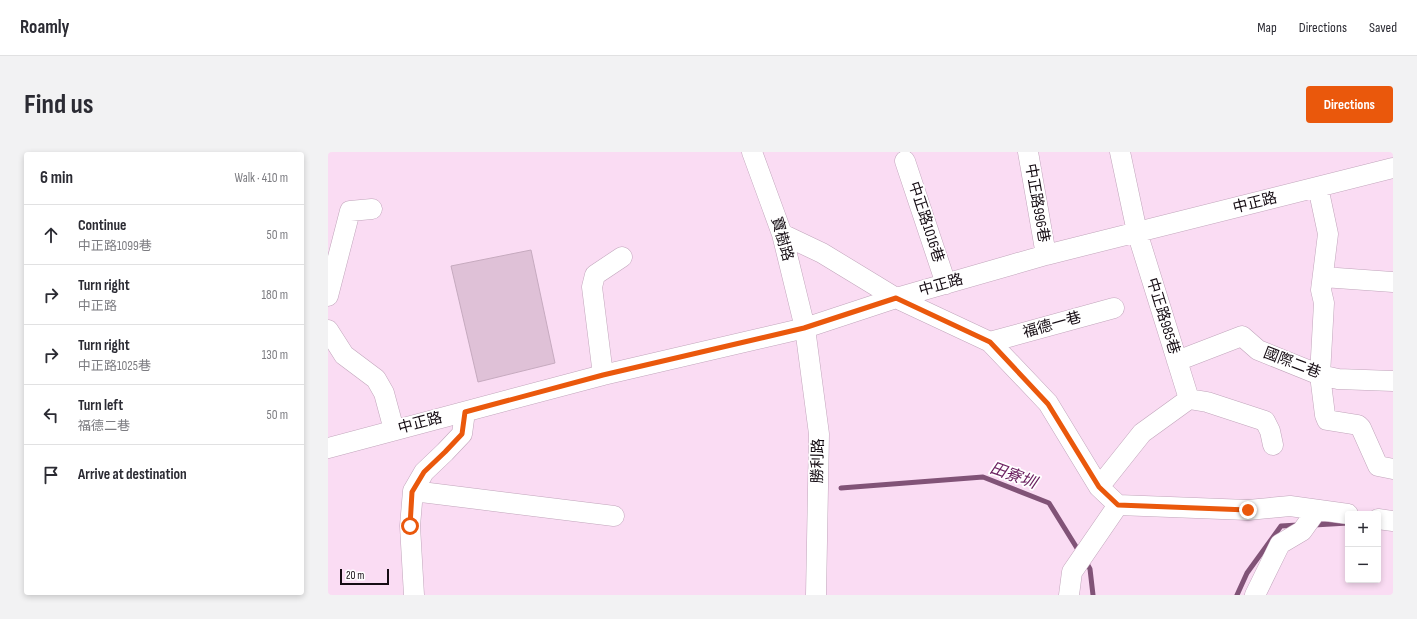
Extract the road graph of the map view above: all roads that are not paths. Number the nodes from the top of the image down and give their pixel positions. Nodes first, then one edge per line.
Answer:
1 (752, 152) edge
2 (1028, 152) edge
3 (1120, 152) edge
4 (905, 161) dead end
5 (1393, 168) edge
6 (1318, 187) junction
7 (372, 209) dead end
8 (1137, 232) junction
9 (782, 234) junction
10 (1046, 255) junction
11 (622, 257) dead end
12 (1323, 277) junction
13 (1393, 282) edge
14 (946, 284) junction
15 (328, 296) edge
16 (896, 298) junction
17 (1114, 308) dead end
18 (804, 328) junction
19 (328, 330) edge
20 (990, 342) junction
21 (1177, 361) junction
22 (603, 375) junction
23 (1320, 375) junction
24 (1393, 381) edge
25 (1189, 399) junction
26 (465, 412) junction
27 (394, 430) junction
28 (1273, 445) dead end
29 (328, 448) edge
30 (1393, 469) edge
31 (1099, 487) junction
32 (412, 492) junction
33 (1118, 505) junction
34 (1345, 514) edge
35 (614, 516) dead end
36 (1381, 519) edge
37 (1310, 520) junction
38 (1393, 521) edge
39 (414, 595) edge
40 (816, 595) edge
41 (1070, 595) edge
42 (1255, 595) edge

1 - 9 street, 寶樹路
2 - 10 street, 中正路996巷
3 - 8 street, 中正路985巷
4 - 14 street, 中正路1016巷
5 - 6 street, 中正路
6 - 8 street, 中正路
6 - 12 street
7 - 15 street
8 - 10 street, 中正路
8 - 21 street, 中正路985巷
9 - 16 street
9 - 18 street, 寶樹路
10 - 14 street, 中正路
11 - 22 street
12 - 13 street
12 - 23 street
14 - 16 street, 中正路
16 - 18 street, 中正路
16 - 20 street
17 - 20 street, 福德一巷
18 - 22 street, 中正路
18 - 40 street, 勝利路
19 - 27 street
20 - 31 street
21 - 23 street, 國際二巷
21 - 25 street, 中正路985巷
22 - 26 street, 中正路
23 - 24 street, 國際二巷
23 - 30 street
25 - 28 street
25 - 31 street
26 - 27 street, 中正路
26 - 32 street
27 - 29 street, 中正路
31 - 33 street
32 - 35 street
32 - 39 street
33 - 37 street
33 - 41 street
34 - 37 street
36 - 38 street
37 - 42 street

